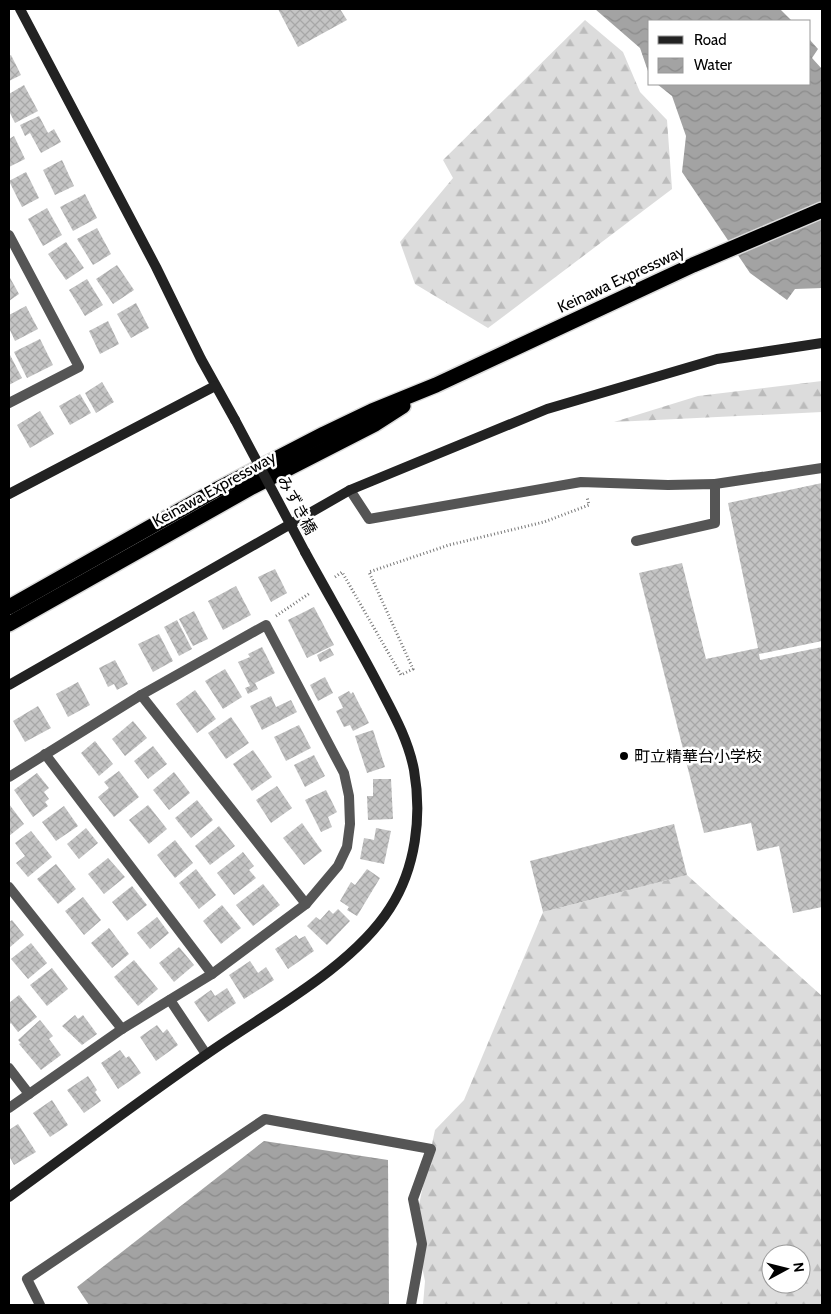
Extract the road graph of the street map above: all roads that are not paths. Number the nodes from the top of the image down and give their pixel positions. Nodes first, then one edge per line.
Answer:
1 (20, 9) edge
2 (822, 210) edge
3 (9, 235) edge
4 (822, 343) edge
5 (436, 385) junction
6 (215, 386) junction
7 (9, 403) edge
8 (822, 468) edge
9 (715, 484) junction
10 (350, 490) junction
11 (9, 494) edge
12 (636, 541) dead end
13 (9, 607) edge
14 (9, 624) edge
15 (9, 685) edge
16 (141, 695) junction
17 (45, 754) junction
18 (9, 777) edge
19 (9, 887) edge
20 (306, 904) junction
21 (212, 974) junction
22 (170, 1000) junction
23 (122, 1029) junction
24 (206, 1054) junction
25 (9, 1068) edge
26 (29, 1094) junction
27 (9, 1108) edge
28 (9, 1196) edge
29 (40, 1305) edge
30 (411, 1305) edge

1 - 6 street, みずき橋
2 - 5 highway, Keinawa Expressway
3 - 7 street
4 - 10 street
5 - 13 highway, Keinawa Expressway
5 - 14 highway, Keinawa Expressway
6 - 11 street
6 - 24 street, みずき橋, bridge
8 - 9 street
9 - 10 street
9 - 12 street
10 - 15 street
16 - 17 street
16 - 20 street
16 - 20 street
17 - 18 street
17 - 21 street
19 - 23 street
20 - 21 street
21 - 22 street
22 - 23 street
22 - 24 street
23 - 26 street
24 - 28 street, みずき橋
25 - 26 street
26 - 27 street
29 - 30 street

